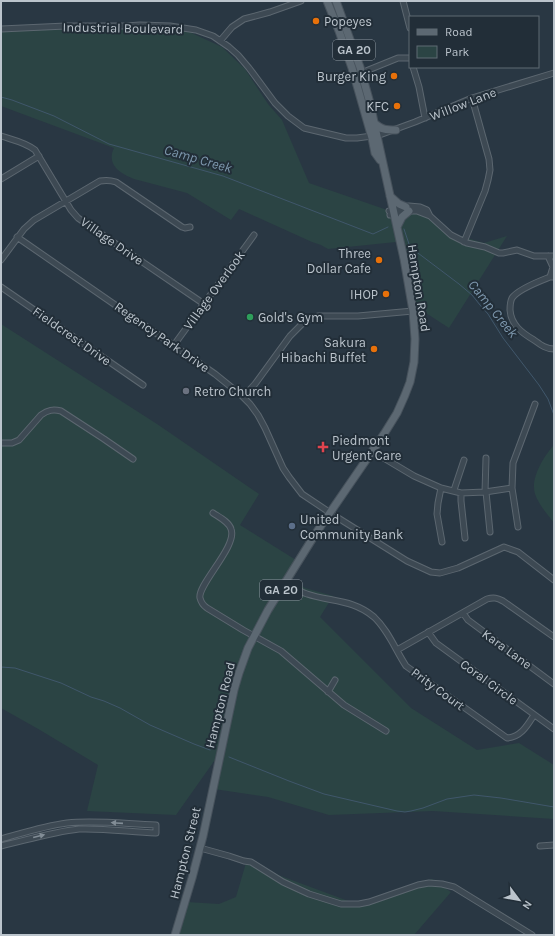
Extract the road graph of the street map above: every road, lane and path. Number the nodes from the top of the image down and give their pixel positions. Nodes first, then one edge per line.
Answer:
1 (301, 1) edge
2 (327, 1) edge
3 (336, 1) edge
4 (403, 1) edge
5 (409, 24) edge
6 (1, 29) edge
7 (220, 41) junction
8 (409, 57) edge
9 (413, 68) edge
10 (361, 73) junction
11 (554, 73) edge
12 (472, 98) junction
13 (426, 118) junction
14 (374, 123) junction
15 (396, 130) junction
16 (1, 136) edge
17 (374, 137) junction
18 (39, 156) junction
19 (383, 166) junction
20 (1, 178) edge
21 (390, 196) junction
22 (66, 201) junction
23 (408, 209) junction
24 (391, 213) junction
25 (190, 227) dead end
26 (397, 227) junction
27 (254, 235) dead end
28 (17, 237) junction
29 (464, 242) junction
30 (551, 256) edge
31 (1, 260) edge
32 (552, 277) edge
33 (1, 287) edge
34 (204, 304) junction
35 (413, 310) junction
36 (174, 345) junction
37 (554, 349) edge
38 (143, 385) dead end
39 (242, 397) junction
40 (535, 404) dead end
41 (1, 443) edge
42 (372, 451) junction
43 (486, 458) dead end
44 (133, 460) dead end
45 (464, 460) dead end
46 (441, 488) junction
47 (512, 488) junction
48 (454, 490) junction
49 (486, 492) junction
50 (461, 493) junction
51 (330, 512) junction
52 (213, 513) dead end
53 (518, 528) dead end
54 (490, 532) dead end
55 (465, 538) dead end
56 (442, 542) dead end
57 (554, 580) edge
58 (286, 582) junction
59 (463, 613) junction
60 (428, 632) junction
61 (254, 636) junction
62 (554, 637) edge
63 (397, 650) junction
64 (335, 680) dead end
65 (554, 684) edge
66 (328, 692) junction
67 (534, 715) junction
68 (554, 729) edge
69 (386, 731) dead end
70 (215, 776) joint
71 (1, 839) edge
72 (554, 845) edge
73 (1, 846) edge
74 (540, 846) dead end
75 (200, 848) junction
76 (175, 935) edge
77 (532, 935) edge

1 - 7 street
2 - 17 main road, Hampton Road / GA 20
3 - 10 main road, Hampton Road / GA 20
4 - 5 street
6 - 7 street, Industrial Boulevard
7 - 17 street, Industrial Boulevard
8 - 10 street
9 - 13 street
10 - 14 main road, Hampton Road / GA 20
11 - 12 street, Willow Lane
12 - 13 street, Willow Lane
12 - 29 street
13 - 15 street, Willow Lane
14 - 15 main road
14 - 17 main road, Hampton Road / GA 20
15 - 17 street, Willow Lane
16 - 18 street, Village Drive
17 - 19 main road, Hampton Road / GA 20
17 - 19 main road, Hampton Road / GA 20
18 - 20 street
18 - 22 street, Village Drive
19 - 21 main road, Hampton Road / GA 20
21 - 23 main road
21 - 24 main road, Hampton Road / GA 20
22 - 25 street
22 - 28 street
22 - 34 street, Village Drive
23 - 24 street
23 - 26 main road
23 - 29 street
24 - 26 main road, Hampton Road / GA 20
26 - 35 main road, Hampton Road / GA 20
27 - 34 street, Village Overlook
28 - 31 street
28 - 36 street, Regency Park Drive
29 - 30 street
30 - 32 street
32 - 37 street
33 - 38 street, Fieldcrest Drive
34 - 36 street, Village Overlook
35 - 39 street
35 - 42 main road, Hampton Road / GA 20
36 - 39 street, Regency Park Drive
39 - 51 street, Regency Park Drive
40 - 47 street
41 - 44 street
42 - 46 street
42 - 51 main road, Hampton Road / GA 20
43 - 49 street
45 - 48 street
46 - 48 street
46 - 56 street
47 - 49 street
47 - 53 street
48 - 50 street
49 - 50 street
49 - 54 street
50 - 55 street
51 - 57 street, Regency Park Drive
51 - 58 main road, Hampton Road / GA 20
52 - 61 street
58 - 61 main road, Hampton Road / GA 20
58 - 63 street, Prity Court
59 - 60 street
59 - 62 street
59 - 65 street, Kara Lane
60 - 63 street
60 - 67 street, Coral Circle
61 - 66 street
61 - 70 main road, Hampton Road / GA 20
63 - 67 street, Prity Court
64 - 66 street
66 - 69 street
67 - 68 street, Coral Circle
70 - 75 main road, Hampton Street / GA 20
73 -> 71 street
72 - 74 street
75 - 76 main road, Hampton Street / GA 20
75 - 77 street

